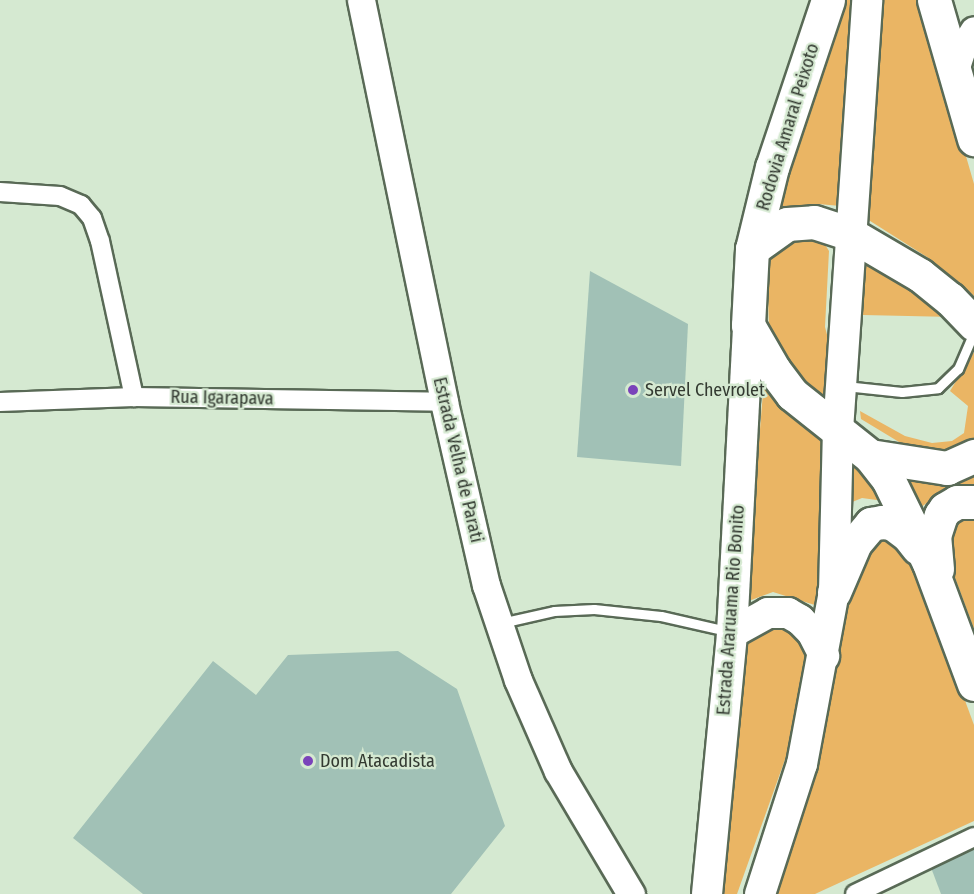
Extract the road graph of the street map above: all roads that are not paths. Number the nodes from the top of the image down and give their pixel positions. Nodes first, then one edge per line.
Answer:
1 (361, 0) edge
2 (828, 0) edge
3 (867, 0) edge
4 (934, 0) edge
5 (974, 30) edge
6 (955, 70) junction
7 (974, 139) edge
8 (0, 192) edge
9 (850, 234) junction
10 (752, 249) junction
11 (974, 324) edge
12 (748, 325) junction
13 (974, 332) edge
14 (843, 385) junction
15 (134, 397) junction
16 (0, 402) edge
17 (444, 402) junction
18 (838, 429) junction
19 (870, 456) junction
20 (974, 456) edge
21 (974, 502) edge
22 (929, 563) junction
23 (834, 592) junction
24 (941, 597) junction
25 (499, 624) junction
26 (732, 633) junction
27 (824, 656) junction
28 (974, 684) edge
29 (974, 837) edge
30 (631, 894) edge
31 (707, 894) edge
32 (760, 894) edge
33 (855, 894) edge

1 - 17 street, Estrada Velha de Parati
2 - 10 highway, Rodovia Amaral Peixoto
3 - 9 main road
4 - 6 highway
5 - 6 street
6 - 7 highway
8 - 15 street
9 - 10 highway
9 - 11 highway
9 - 14 main road
10 - 12 highway, Rodovia Amaral Peixoto
12 - 18 highway
12 - 26 main road, Estrada Araruama Rio Bonito
13 - 14 lane
14 - 18 main road
15 - 16 street, Rua Igarapava
15 - 17 street, Rua Igarapava
17 - 25 street, Estrada Velha de Parati
18 - 19 highway
18 - 23 main road
19 - 20 highway
19 - 22 highway
21 - 24 highway
22 - 23 highway
22 - 24 highway
23 - 27 main road
24 - 28 highway
25 - 26 lane
25 - 30 street, Estrada Velha de Parati
26 - 27 main road
26 - 31 main road, Estrada Araruama Rio Bonito
27 - 32 main road
29 - 33 street

